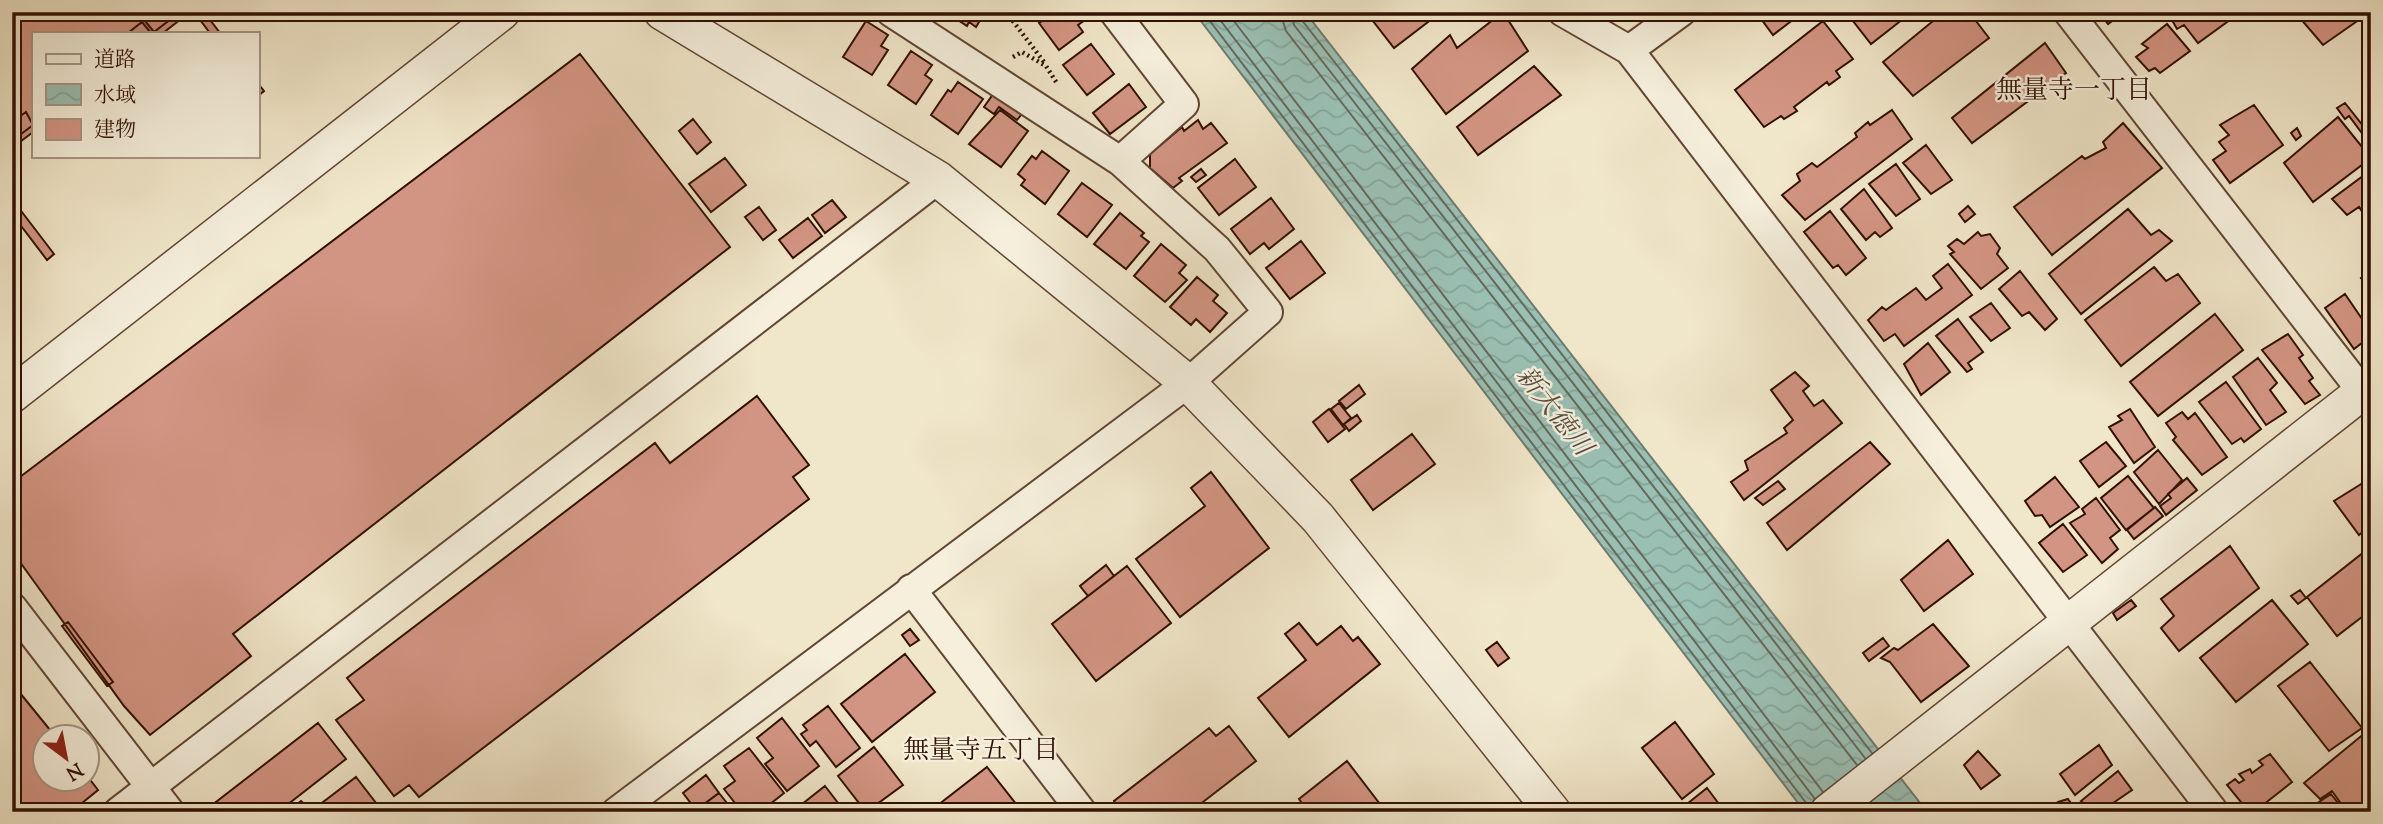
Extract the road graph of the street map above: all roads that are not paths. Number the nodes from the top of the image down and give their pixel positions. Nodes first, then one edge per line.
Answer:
1 (502, 12) edge
2 (662, 12) edge
3 (891, 12) edge
4 (1114, 12) edge
5 (1563, 12) edge
6 (1681, 12) edge
7 (2068, 12) edge
8 (1629, 50) junction
9 (1120, 161) junction
10 (938, 179) junction
11 (1188, 383) junction
12 (2368, 394) edge
13 (12, 395) edge
14 (911, 589) junction
15 (12, 607) edge
16 (2068, 623) junction
17 (150, 786) junction
18 (622, 810) edge
19 (118, 812) edge
20 (170, 812) edge
21 (1082, 812) edge
22 (1553, 812) edge
23 (1828, 812) edge
24 (2214, 812) edge

1 - 13 street
2 - 10 street
3 - 9 street
4 - 9 street
5 - 8 street
6 - 8 street
7 - 12 street
8 - 16 street
9 - 11 street
10 - 11 street
10 - 17 street
11 - 14 street
11 - 22 street
12 - 16 street
14 - 18 street
14 - 21 street
15 - 17 street
16 - 23 street
16 - 24 street
17 - 19 street
17 - 20 street

